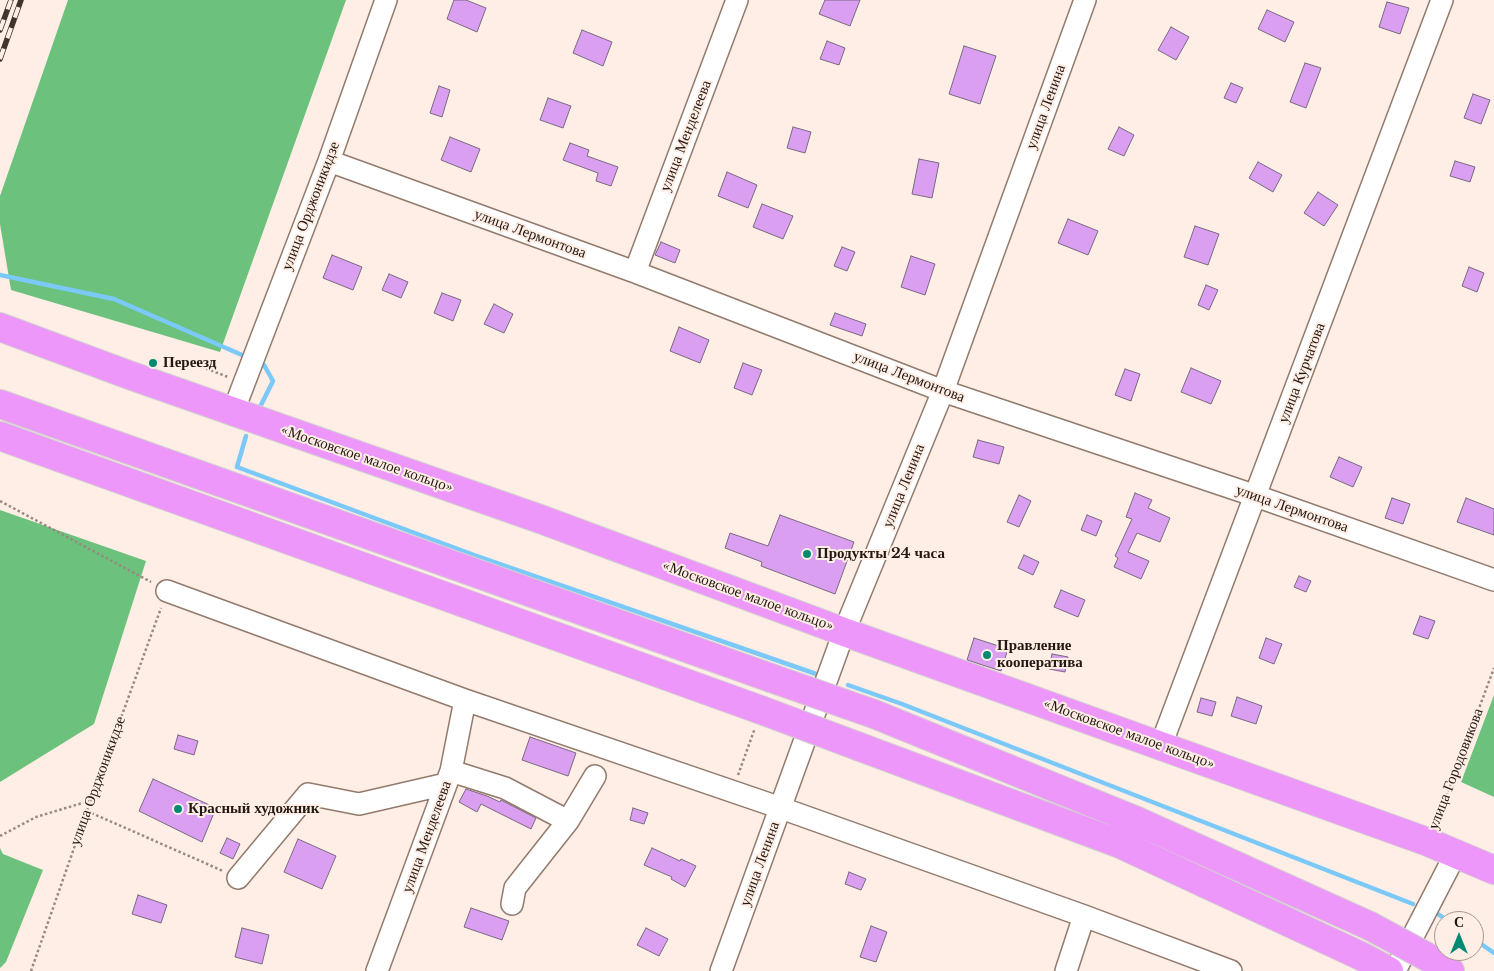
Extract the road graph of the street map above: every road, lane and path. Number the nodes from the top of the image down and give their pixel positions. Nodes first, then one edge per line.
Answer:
1 (386, 0) edge
2 (737, 0) edge
3 (1085, 0) edge
4 (1442, 0) edge
5 (329, 161) junction
6 (634, 272) junction
7 (0, 327) edge
8 (197, 365) dead end
9 (244, 383) junction
10 (943, 391) junction
11 (0, 404) edge
12 (233, 412) junction
13 (0, 436) edge
14 (1256, 496) junction
15 (0, 501) edge
16 (1494, 580) edge
17 (167, 591) junction
18 (844, 632) junction
19 (1494, 668) edge
20 (465, 700) junction
21 (761, 710) junction
22 (1161, 745) junction
23 (741, 764) dead end
24 (595, 776) dead end
25 (449, 777) junction
26 (89, 801) dead end
27 (781, 808) junction
28 (87, 811) junction
29 (568, 821) junction
30 (0, 836) edge
31 (1428, 842) junction
32 (1456, 853) junction
33 (1494, 870) edge
34 (238, 878) joint
35 (512, 904) dead end
36 (1084, 916) junction
37 (1441, 965) edge
38 (31, 971) edge
39 (377, 971) edge
40 (721, 971) edge
41 (1066, 971) edge
42 (1231, 971) edge
43 (1389, 971) edge
44 (1395, 971) edge

1 - 5 street, улица Орджоникидзе
2 - 6 street, улица Менделеева
3 - 10 street, улица Ленина
4 - 14 street, улица Курчатова
5 - 6 street, улица Лермонтова
5 - 9 street, улица Орджоникидзе
6 - 10 street, улица Лермонтова
7 - 12 highway, «Московское малое кольцо»
8 - 9 path
9 - 12 street, улица Орджоникидзе
10 - 14 street, улица Лермонтова
10 - 18 street, улица Ленина
11 - 37 highway, bridge
12 - 18 highway, «Московское малое кольцо»
13 - 21 highway
14 - 16 street, улица Лермонтова
14 - 22 street, улица Курчатова
15 - 17 path
17 - 20 street
17 - 28 path, улица Орджоникидзе
18 - 22 highway, «Московское малое кольцо»
18 - 27 street, улица Ленина
19 - 31 path, улица Городовикова
20 - 25 street, улица Менделеева
20 - 27 street
21 - 23 path
21 - 43 highway, bridge
22 - 31 highway, «Московское малое кольцо»
24 - 29 street
25 - 29 street
25 - 34 street
25 - 39 street, улица Менделеева
26 - 30 path
27 - 36 street
27 - 40 street, улица Ленина
28 - 34 path
28 - 38 path, улица Орджоникидзе
29 - 35 street
31 - 32 highway, «Московское малое кольцо»
32 - 33 highway, «Московское малое кольцо»
32 - 44 street
36 - 41 street
36 - 42 street

